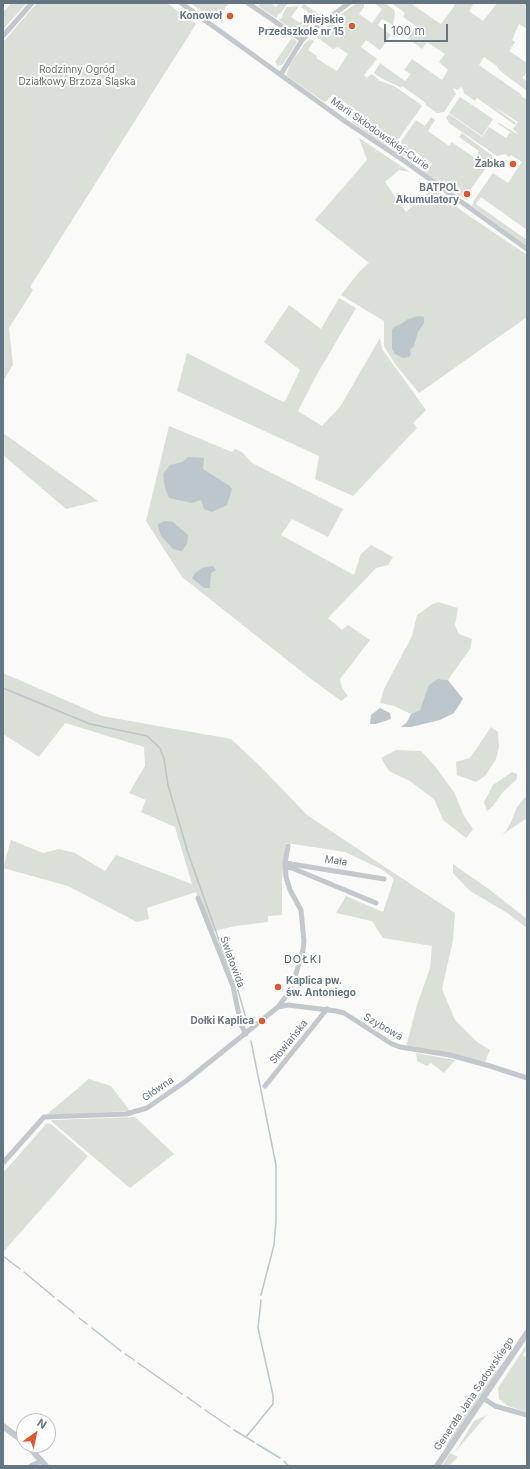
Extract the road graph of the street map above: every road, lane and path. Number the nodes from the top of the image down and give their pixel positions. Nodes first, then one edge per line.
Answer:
1 (32, 3) edge
2 (181, 3) edge
3 (248, 3) edge
4 (349, 3) edge
5 (3, 36) edge
6 (302, 40) junction
7 (281, 74) junction
8 (527, 249) edge
9 (288, 846) dead end
10 (285, 865) junction
11 (384, 879) dead end
12 (198, 898) dead end
13 (376, 903) dead end
14 (287, 995) junction
15 (288, 1005) junction
16 (278, 1007) junction
17 (327, 1009) junction
18 (246, 1034) junction
19 (527, 1078) edge
20 (265, 1086) dead end
21 (3, 1163) edge
22 (527, 1334) edge
23 (483, 1398) junction
24 (527, 1415) edge
25 (3, 1426) edge
26 (16, 1436) edge
27 (34, 1453) edge
28 (41, 1461) junction
29 (31, 1466) edge
30 (46, 1466) edge
31 (438, 1466) edge

1 - 5 street
2 - 7 street, Marii Skłodowskiej-Curie
3 - 6 street
4 - 6 street
6 - 7 street
7 - 8 street, Marii Skłodowskiej-Curie
9 - 10 street, Główna
10 - 11 street, Mała
10 - 13 street
10 - 14 street, Główna
12 - 18 street, Światowida
14 - 15 street, Główna
14 - 16 street, Główna
15 - 16 street, Szybowa
15 - 17 street, Szybowa
16 - 18 street, Główna
17 - 19 street, Szybowa
17 - 20 street, Słowiańska
18 - 21 street, Główna
22 - 23 street, Generała Jana Sadowskiego
23 - 24 street
23 - 31 street, Generała Jana Sadowskiego
25 - 26 street
27 - 28 street
28 - 29 street
28 - 30 street

